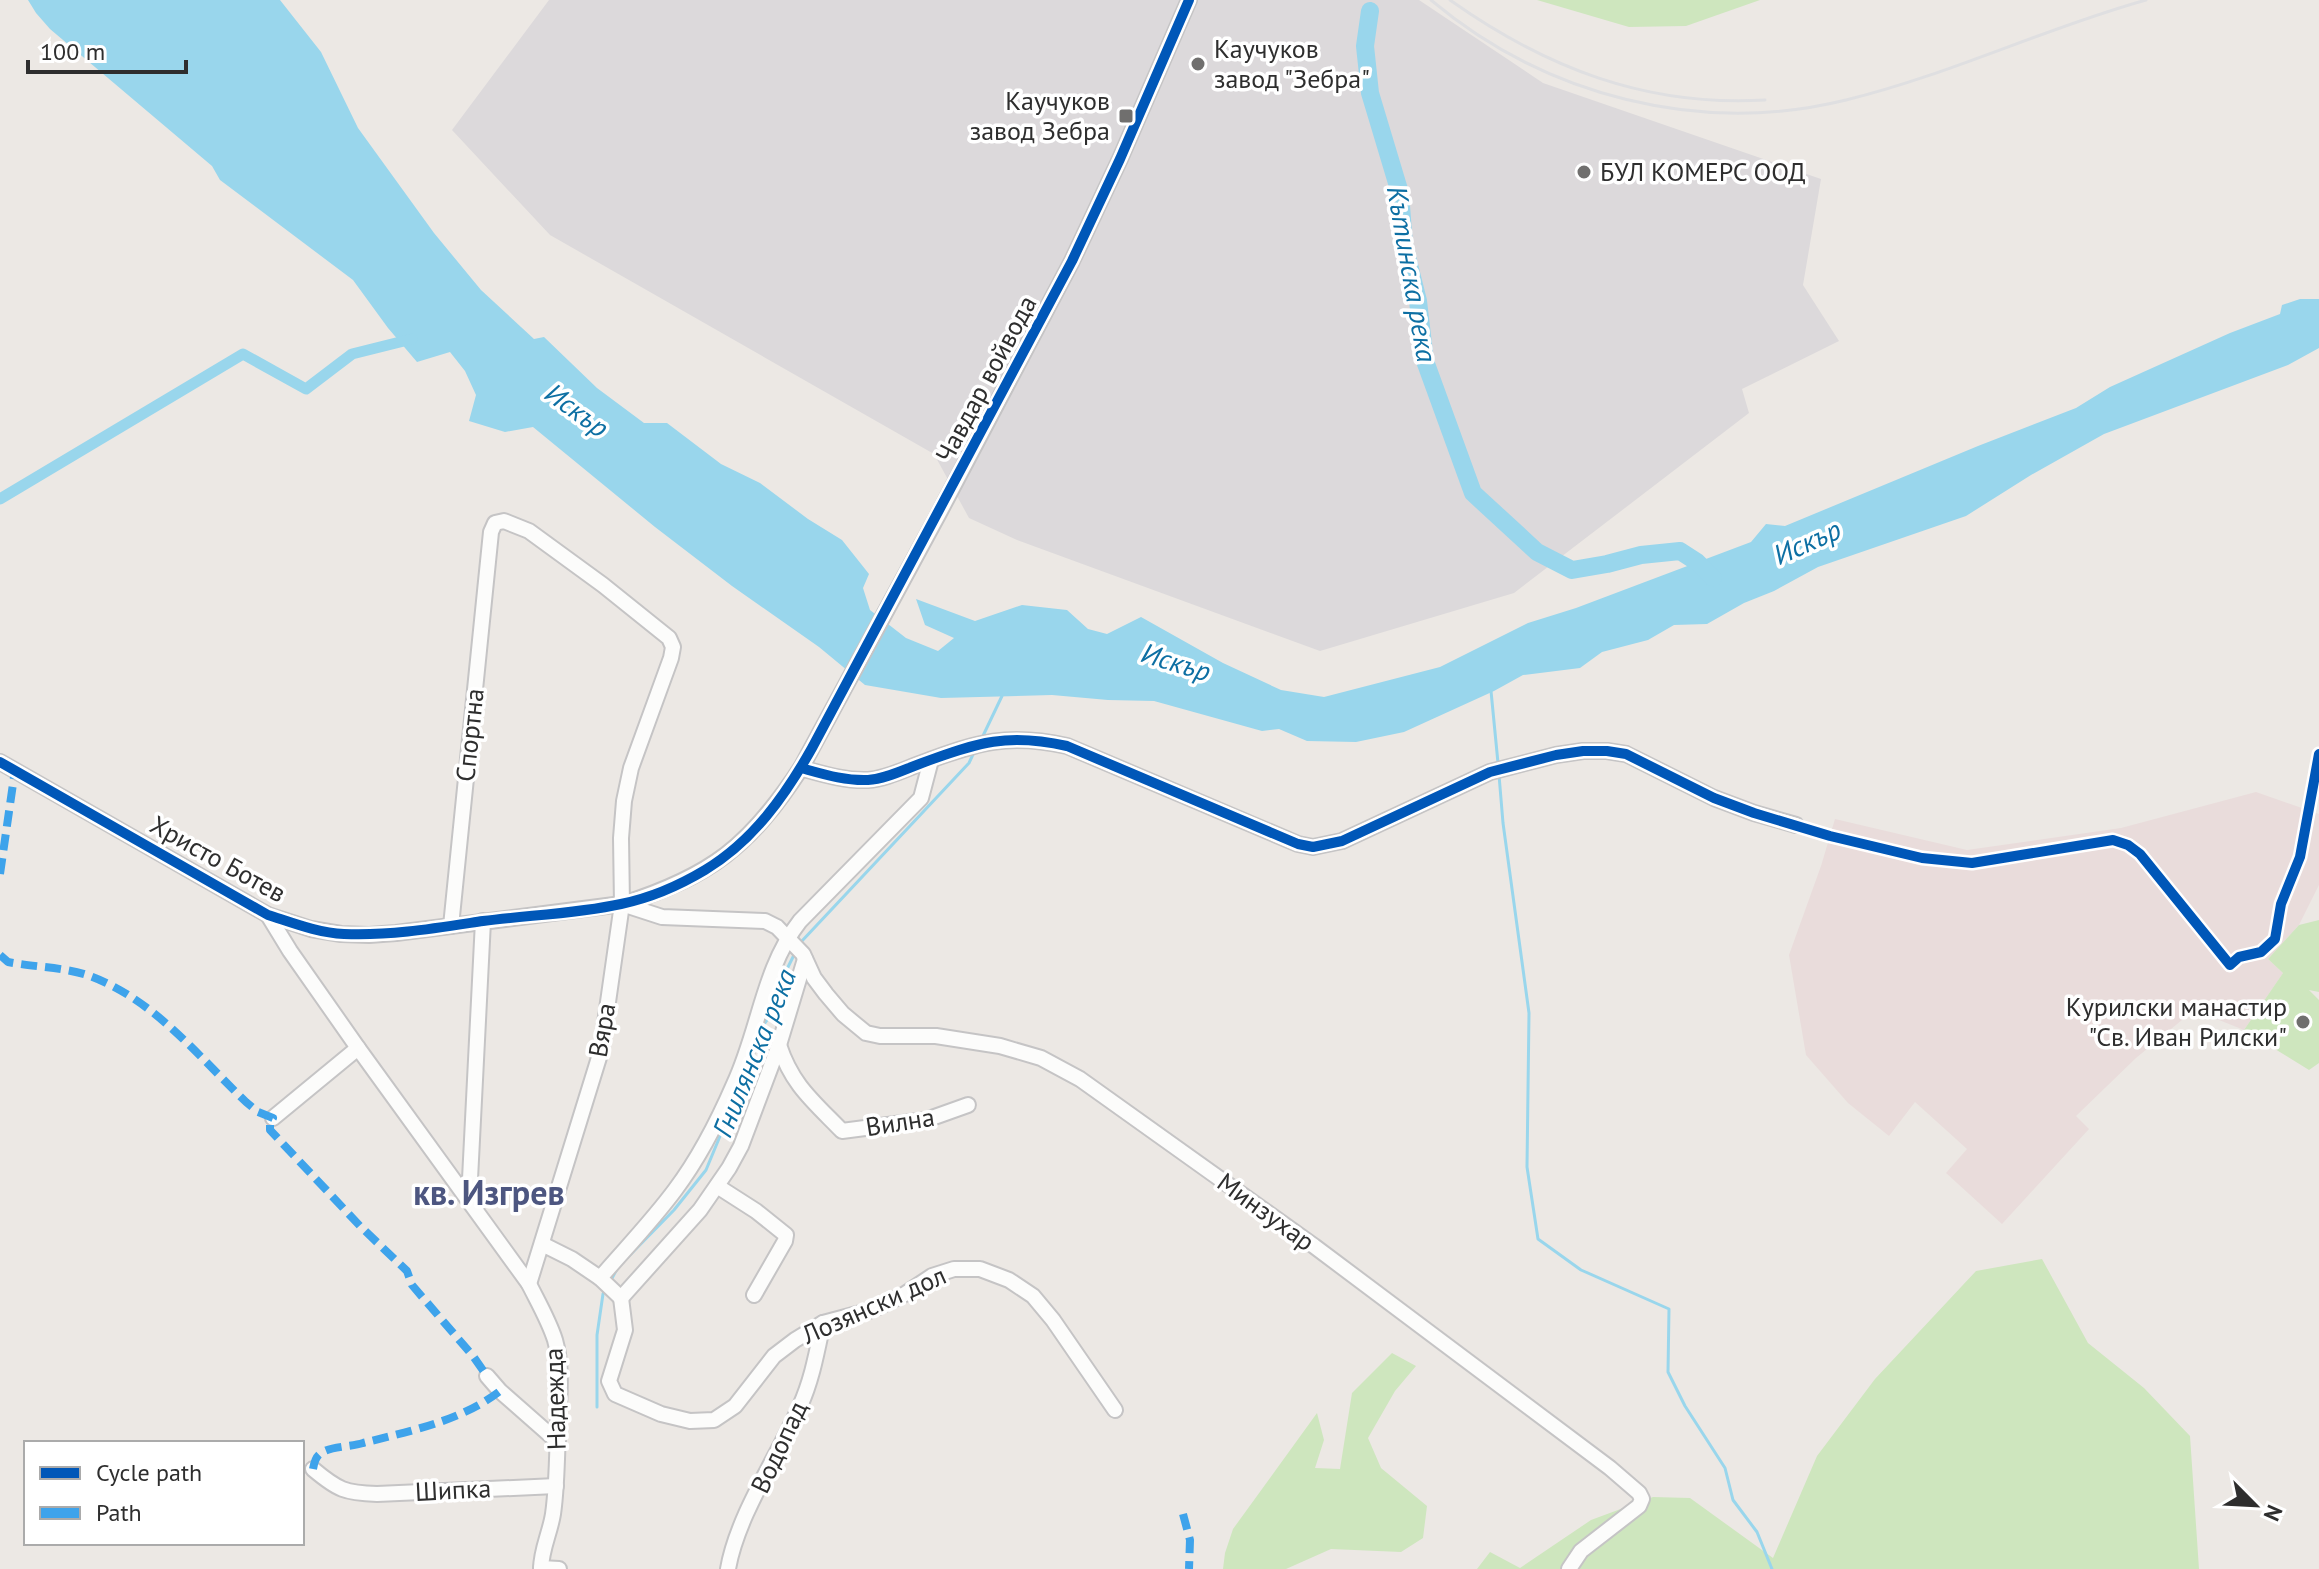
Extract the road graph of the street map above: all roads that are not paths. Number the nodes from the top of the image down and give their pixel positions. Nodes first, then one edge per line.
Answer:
1 (1189, 0) edge
2 (489, 543) joint
3 (931, 760) junction
4 (0, 762) edge
5 (801, 768) junction
6 (1796, 825) dead end
7 (622, 904) junction
8 (268, 915) junction
9 (483, 921) junction
10 (451, 926) junction
11 (790, 939) junction
12 (804, 957) junction
13 (779, 1045) junction
14 (358, 1048) junction
15 (968, 1105) dead end
16 (273, 1118) dead end
17 (717, 1186) junction
18 (469, 1199) junction
19 (542, 1244) junction
20 (529, 1284) junction
21 (610, 1287) junction
22 (754, 1295) dead end
23 (823, 1323) junction
24 (487, 1376) dead end
25 (1115, 1410) dead end
26 (558, 1442) junction
27 (313, 1469) dead end
28 (556, 1486) junction
29 (541, 1568) edge
30 (559, 1569) edge
31 (728, 1569) edge
32 (1569, 1569) edge

1 - 5 street, Чавдар войвода
2 - 7 street, Вяра
2 - 10 street, Спортна
3 - 5 street
3 - 6 street
3 - 11 street
4 - 8 street, Христо Ботев
5 - 7 street, Чавдар войвода
7 - 9 street, Христо Ботев
7 - 11 street, Христо Ботев
7 - 19 street, Вяра
8 - 10 street, Христо Ботев
8 - 14 street, Надежда
9 - 10 street, Христо Ботев
9 - 18 street
11 - 12 street, Минзухар
11 - 21 street
12 - 13 street
12 - 32 street, Минзухар
13 - 15 street, Вилна
13 - 17 street
14 - 16 street
14 - 18 street, Надежда
17 - 21 street
17 - 22 street
18 - 20 street, Надежда
19 - 20 street, Вяра
19 - 21 street
20 - 26 street, Надежда
21 - 23 street, Лозянски дол
23 - 25 street, Лозянски дол
23 - 31 street, Водопад
24 - 26 street
26 - 28 street, Надежда
27 - 28 street, Шипка
28 - 29 street, Надежда
29 - 30 street

